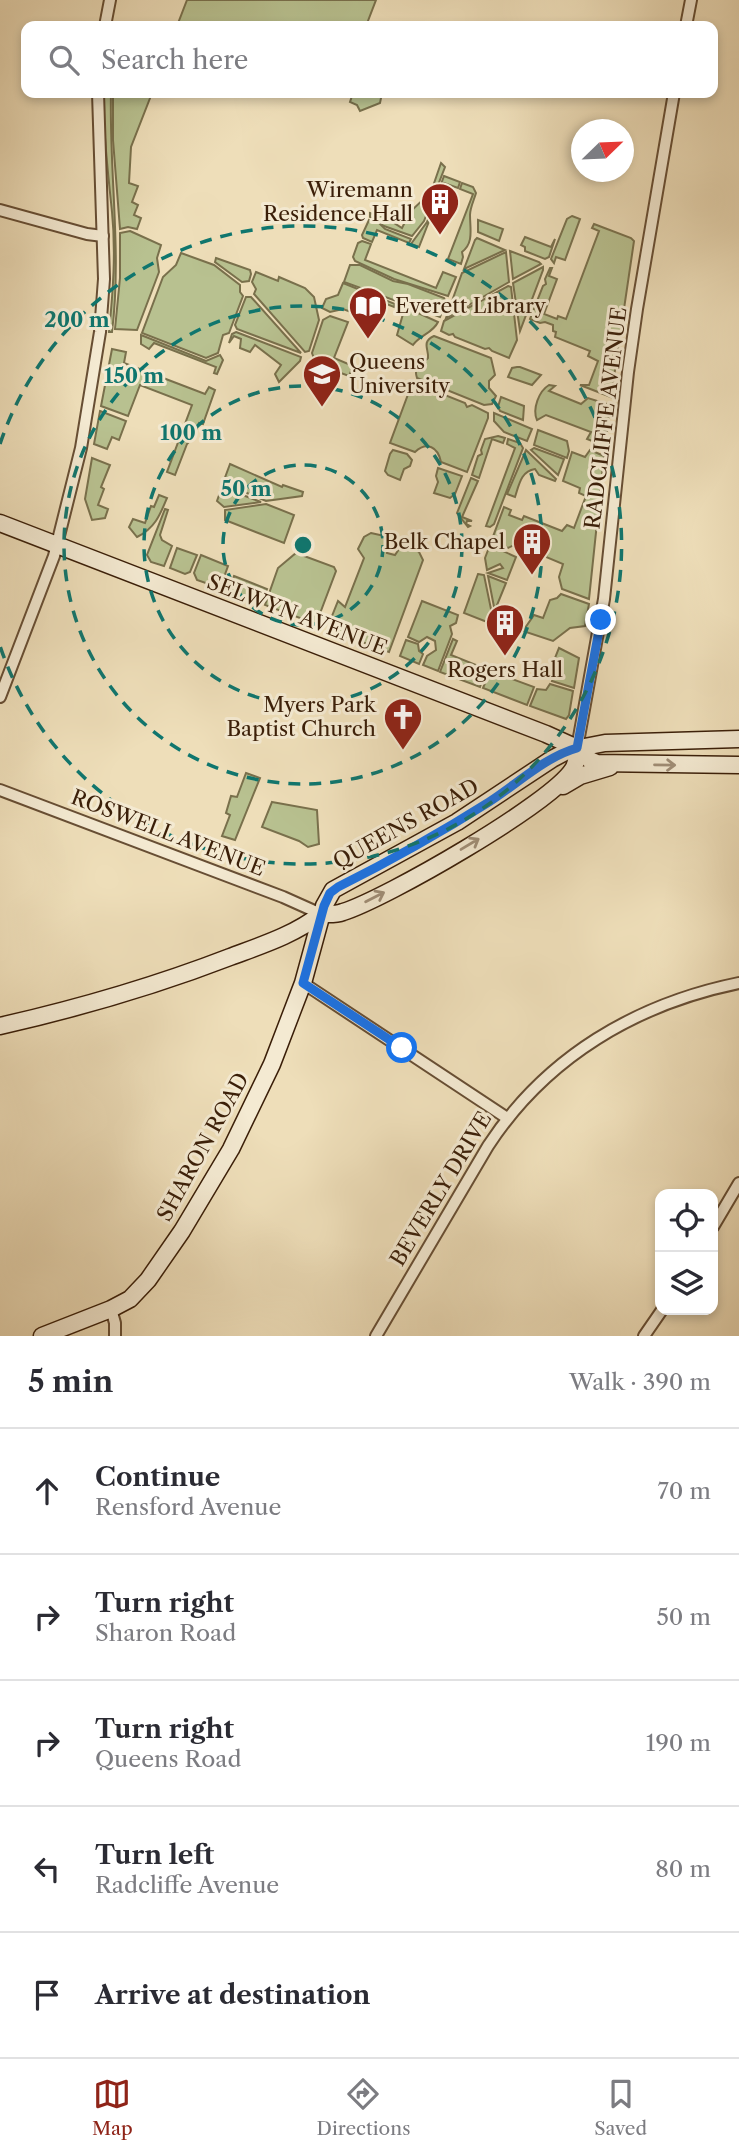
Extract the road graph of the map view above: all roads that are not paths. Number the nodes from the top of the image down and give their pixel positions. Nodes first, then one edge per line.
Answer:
1 (110, 0) edge
2 (691, 0) edge
3 (106, 21) edge
4 (687, 21) edge
5 (98, 98) edge
6 (673, 98) edge
7 (0, 210) edge
8 (103, 236) junction
9 (0, 523) edge
10 (57, 545) junction
11 (0, 696) edge
12 (739, 739) edge
13 (577, 748) junction
14 (624, 765) junction
15 (739, 765) edge
16 (0, 790) edge
17 (548, 793) junction
18 (321, 914) junction
19 (303, 983) junction
20 (739, 984) edge
21 (0, 1026) edge
22 (507, 1118) junction
23 (739, 1183) edge
24 (718, 1219) edge
25 (111, 1309) junction
26 (659, 1315) edge
27 (42, 1336) edge
28 (115, 1336) edge
29 (376, 1336) edge
30 (644, 1336) edge

1 - 3 street
2 - 4 street
5 - 8 street
6 - 13 street, RADCLIFFE AVENUE
7 - 8 street
8 - 10 street
9 - 10 street, SELWYN AVENUE
10 - 11 street
10 - 13 street, SELWYN AVENUE
12 - 13 street, QUEENS ROAD
13 - 14 street
13 - 17 street
13 - 18 street, QUEENS ROAD
14 -> 15 street
14 - 17 street
16 - 18 street, ROSWELL AVENUE
18 -> 17 street
18 - 19 street, SHARON ROAD
18 - 21 street
19 - 22 street
19 - 25 street, SHARON ROAD
20 - 22 street, BEVERLY DRIVE
22 - 29 street, BEVERLY DRIVE
23 - 24 street
25 - 27 street, SHARON ROAD
25 - 28 street
26 - 30 street

